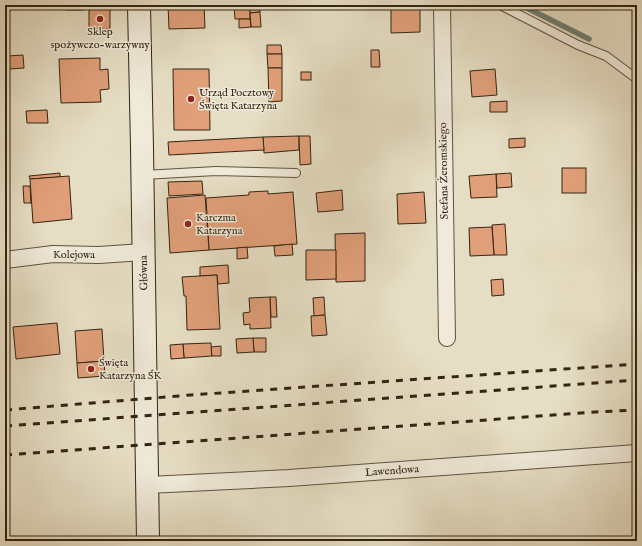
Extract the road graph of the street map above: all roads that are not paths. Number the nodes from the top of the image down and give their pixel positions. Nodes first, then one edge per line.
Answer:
1 (139, 5) edge
2 (442, 5) edge
3 (500, 5) edge
4 (637, 79) edge
5 (296, 173) dead end
6 (142, 175) junction
7 (143, 252) junction
8 (5, 260) edge
9 (447, 338) dead end
10 (637, 453) edge
11 (148, 485) junction
12 (148, 541) edge

1 - 6 street, Główna
2 - 9 street, Stefana Żeromskiego
3 - 4 lane
5 - 6 lane
6 - 7 street, Główna
7 - 8 street, Kolejowa
7 - 11 street, Główna
10 - 11 street, Lawendowa
11 - 12 street, Główna

